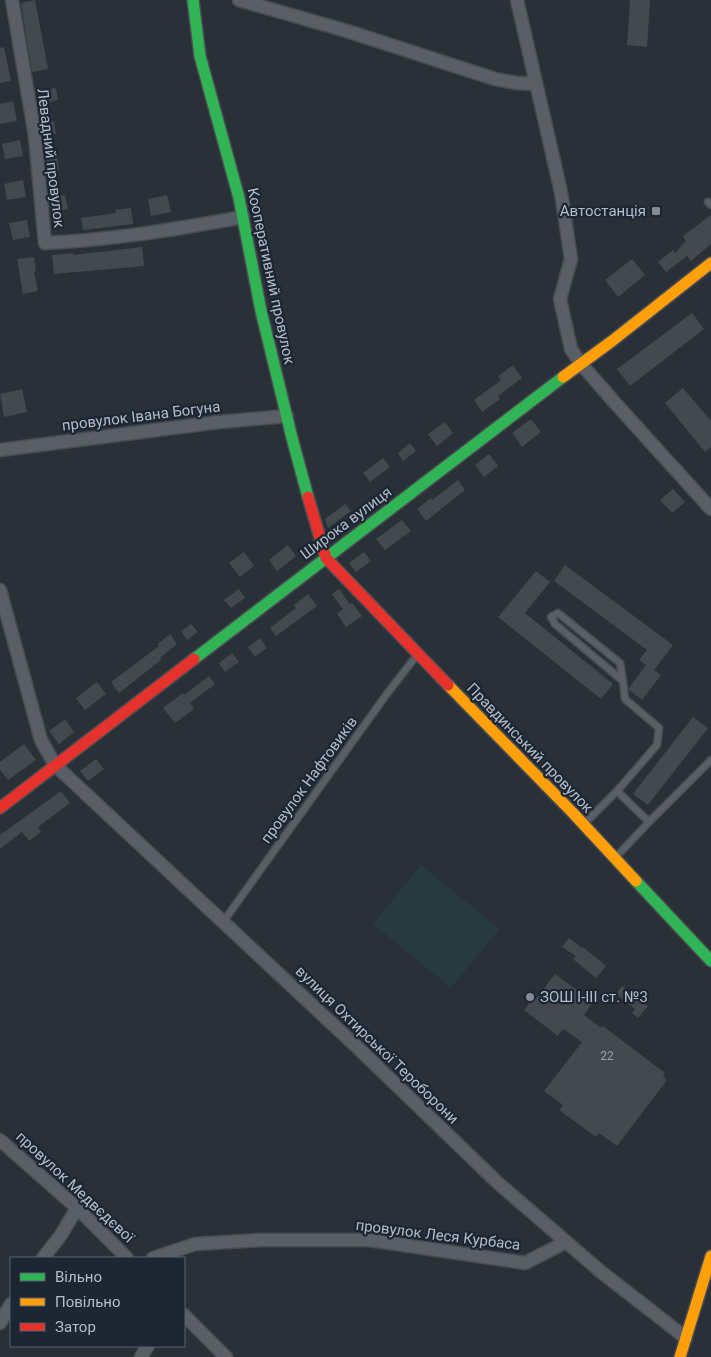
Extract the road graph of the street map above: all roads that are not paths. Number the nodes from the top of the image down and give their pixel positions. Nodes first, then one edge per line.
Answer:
1 (12, 0) edge
2 (193, 0) edge
3 (239, 0) edge
4 (516, 0) edge
5 (536, 84) junction
6 (243, 217) junction
7 (711, 263) edge
8 (581, 364) junction
9 (287, 416) junction
10 (0, 450) edge
11 (711, 509) edge
12 (326, 558) junction
13 (0, 590) edge
14 (418, 654) junction
15 (623, 681) junction
16 (711, 760) edge
17 (55, 766) junction
18 (617, 791) junction
19 (0, 808) edge
20 (649, 822) junction
21 (584, 824) junction
22 (615, 859) junction
23 (223, 922) junction
24 (711, 961) edge
25 (0, 1140) edge
26 (77, 1208) junction
27 (566, 1242) junction
28 (44, 1257) edge
29 (126, 1257) edge
30 (156, 1257) edge
31 (711, 1260) edge
32 (10, 1306) edge
33 (185, 1316) edge
34 (0, 1323) edge
35 (686, 1338) junction
36 (226, 1357) edge
37 (680, 1357) edge

1 - 6 street, Левадний провулок
2 - 6 street, Кооперативний провулок
3 - 5 street
4 - 5 street
5 - 8 street
6 - 9 street, Кооперативний провулок
7 - 8 street, Широка вулиця
8 - 11 street
8 - 12 street, Широка вулиця
9 - 10 street, провулок Івана Богуна
9 - 12 street, Кооперативний провулок
12 - 14 street, Правдинський провулок
12 - 17 street, Широка вулиця
13 - 17 street, вулиця Охтирської Тероборони
14 - 21 street, Правдинський провулок
14 - 23 lane, провулок Нафтовиків
15 - 15 lane
15 - 18 lane
16 - 20 lane
17 - 19 street, Широка вулиця
17 - 23 street, вулиця Охтирської Тероборони
18 - 20 lane
18 - 21 lane
20 - 22 lane
21 - 22 street, Правдинський провулок
22 - 24 street, Правдинський провулок
23 - 27 street, вулиця Охтирської Тероборони
25 - 26 street, провулок Медвєдєвої
26 - 28 street
26 - 29 street, провулок Медвєдєвої
27 - 30 street, провулок Леся Курбаса
27 - 35 street, вулиця Охтирської Тероборони
31 - 35 street
32 - 34 street
33 - 36 street
35 - 37 street

